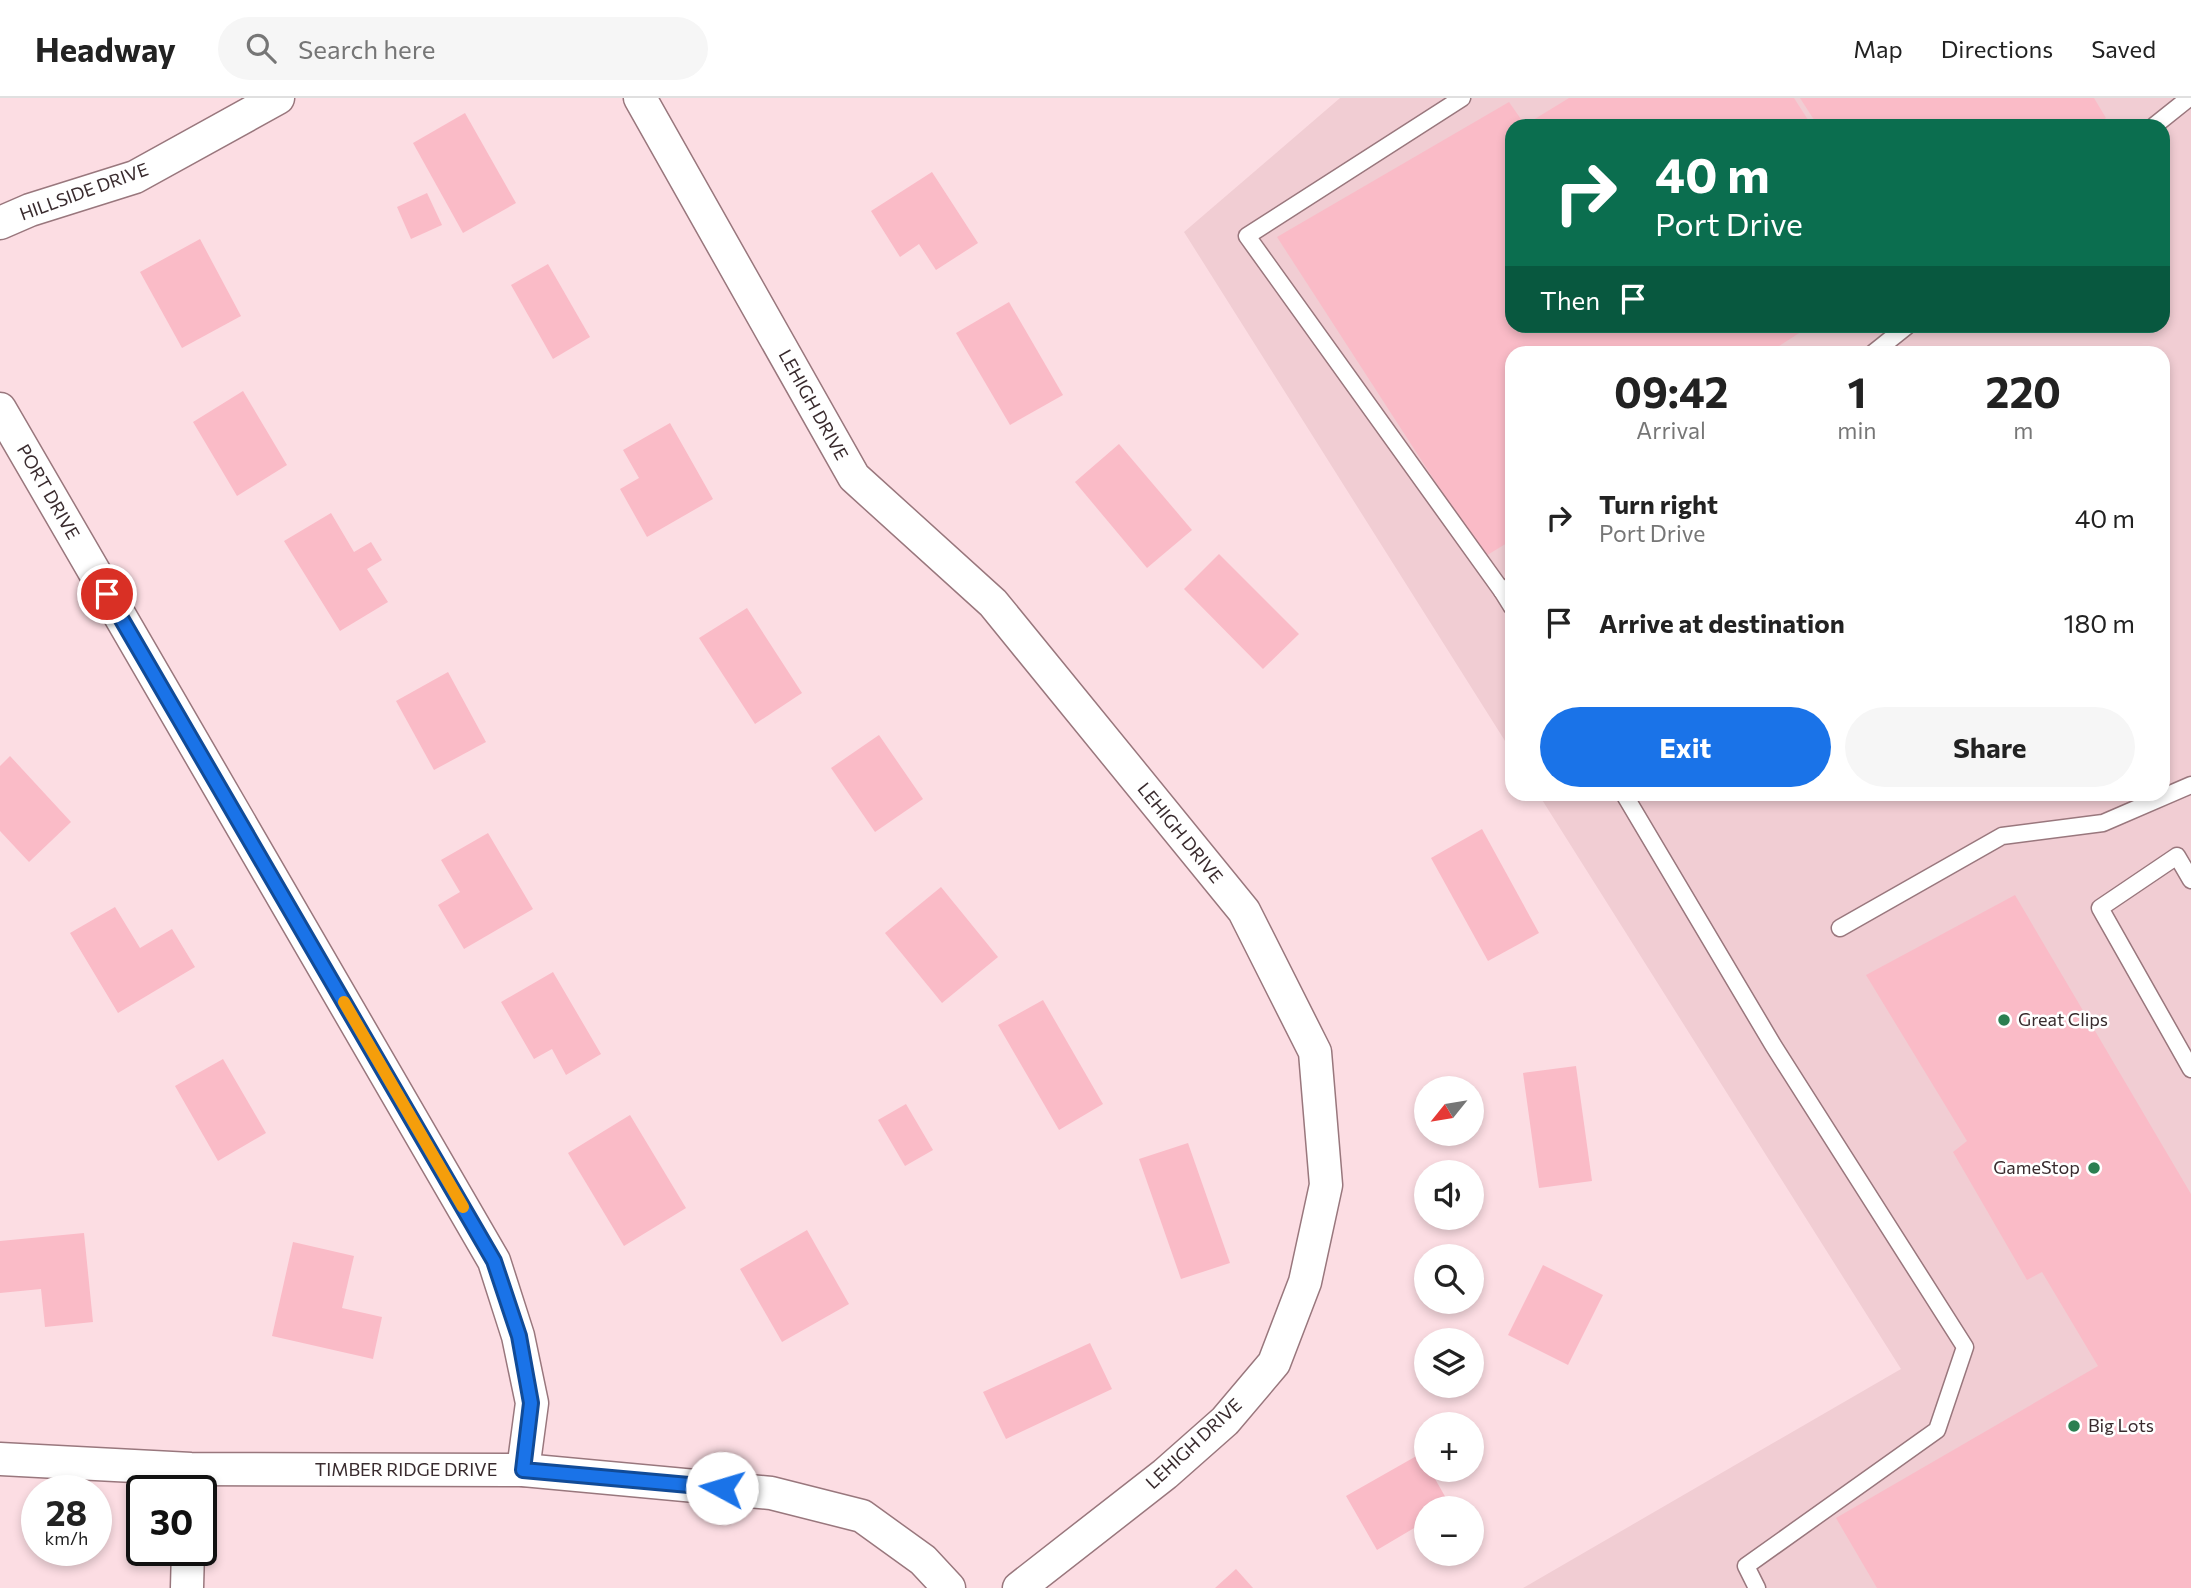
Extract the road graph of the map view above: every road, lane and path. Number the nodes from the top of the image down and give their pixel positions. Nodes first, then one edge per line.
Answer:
1 (278, 98) edge
2 (640, 98) edge
3 (1462, 98) edge
4 (2189, 98) edge
5 (2163, 119) edge
6 (0, 223) edge
7 (1898, 333) edge
8 (1882, 346) edge
9 (0, 409) edge
10 (1505, 585) edge
11 (2191, 785) edge
12 (2170, 794) edge
13 (1628, 801) edge
14 (2154, 801) edge
15 (2191, 880) edge
16 (1840, 928) dead end
17 (2191, 1069) edge
18 (0, 1459) edge
19 (523, 1470) junction
20 (146, 1475) edge
21 (217, 1479) edge
22 (188, 1566) edge
23 (187, 1588) edge
24 (949, 1588) edge
25 (1019, 1588) edge
26 (1757, 1588) edge

1 - 6 street, HILLSIDE DRIVE
2 - 25 street, LEHIGH DRIVE
3 - 10 lane
4 - 5 lane
7 - 8 lane
9 - 19 street, PORT DRIVE
11 - 12 lane
13 - 26 lane
14 - 16 lane
15 - 17 lane
18 - 20 street, TIMBER RIDGE DRIVE
19 - 21 street, TIMBER RIDGE DRIVE
19 - 24 street, TIMBER RIDGE DRIVE
22 - 23 street

